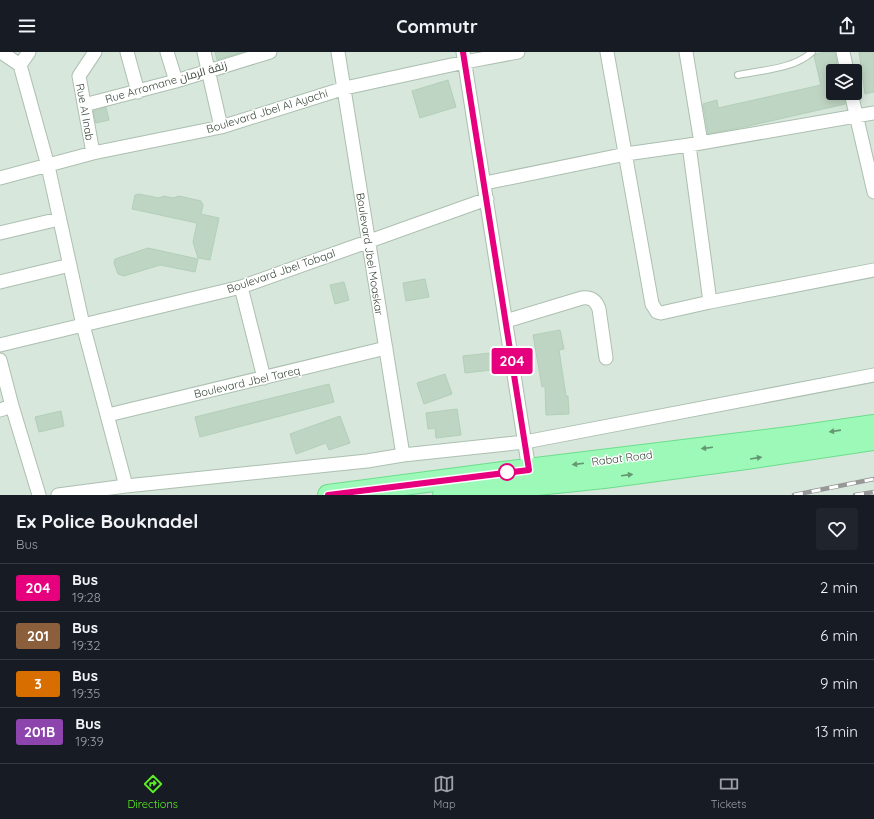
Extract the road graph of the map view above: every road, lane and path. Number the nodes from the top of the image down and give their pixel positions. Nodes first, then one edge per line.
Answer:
1 (1, 52) edge
2 (29, 52) edge
3 (95, 52) edge
4 (127, 52) edge
5 (167, 52) edge
6 (204, 52) edge
7 (270, 52) edge
8 (338, 52) edge
9 (518, 52) edge
10 (607, 52) edge
11 (686, 52) edge
12 (812, 52) edge
13 (843, 52) edge
14 (464, 57) edge
15 (846, 64) edge
16 (20, 65) junction
17 (209, 70) junction
18 (738, 75) dead end
19 (176, 81) junction
20 (345, 88) junction
21 (138, 92) junction
22 (853, 100) edge
23 (84, 105) junction
24 (874, 113) edge
25 (856, 116) junction
26 (221, 127) junction
27 (695, 144) junction
28 (93, 153) junction
29 (626, 154) junction
30 (48, 166) junction
31 (0, 178) edge
32 (484, 183) junction
33 (874, 192) edge
34 (487, 199) junction
35 (59, 220) junction
36 (0, 233) edge
37 (368, 241) junction
38 (70, 265) junction
39 (874, 270) edge
40 (0, 282) edge
41 (242, 287) junction
42 (710, 302) junction
43 (506, 321) junction
44 (83, 325) junction
45 (0, 345) edge
46 (386, 348) junction
47 (606, 358) dead end
48 (0, 360) edge
49 (874, 375) edge
50 (264, 378) junction
51 (6, 408) edge
52 (108, 414) junction
53 (874, 425) edge
54 (874, 440) edge
55 (525, 442) junction
56 (403, 455) junction
57 (529, 470) junction
58 (126, 486) junction
59 (39, 495) edge
60 (58, 495) edge
61 (328, 495) edge
62 (443, 495) edge

1 - 16 street
2 - 16 street
3 - 23 street, Rue Al Inab
4 - 21 street
5 - 19 street
6 - 17 street
7 - 17 street, Rue Arromane زنقة الرمان
8 - 20 street, Boulevard Jbel Moaskar
9 - 14 street, Boulevard Jbel Al Ayachi
10 - 29 street
11 - 27 street
12 - 18 lane
13 - 15 street
14 - 20 street, Boulevard Jbel Al Ayachi
14 - 32 street
16 - 30 street
17 - 19 street, Rue Arromane زنقة الرمان
17 - 26 street
19 - 21 street, Rue Arromane زنقة الرمان
20 - 26 street, Boulevard Jbel Al Ayachi
20 - 37 street, Boulevard Jbel Moaskar
21 - 23 street, Rue Arromane زنقة الرمان
22 - 25 street
23 - 28 street, Rue Al Inab
24 - 25 street
25 - 27 street
25 - 33 street
26 - 28 street, Boulevard Jbel Al Ayachi
27 - 29 street
27 - 42 street
28 - 30 street, Boulevard Jbel Al Ayachi
29 - 32 street
29 - 42 street
30 - 31 street, Boulevard Jbel Al Ayachi
30 - 35 street
32 - 34 street
34 - 37 street, Boulevard Jbel Tobqal
34 - 43 street
35 - 36 street
35 - 38 street
37 - 41 street, Boulevard Jbel Tobqal
37 - 46 street, Boulevard Jbel Moaskar
38 - 40 street
38 - 44 street
39 - 42 street
41 - 44 street, Boulevard Jbel Tobqal
41 - 50 street
43 - 47 street
43 - 55 street
44 - 45 street, Boulevard Jbel Tobqal
44 - 52 street
46 - 50 street, Boulevard Jbel Tareq
46 - 56 street, Boulevard Jbel Moaskar
48 - 51 street
49 - 55 street
50 - 52 street, Boulevard Jbel Tareq
51 - 59 street
52 - 58 street
53 -> 57 main road, Rabat Road
62 -> 54 main road, Rabat Road
55 - 56 street
55 - 57 street
56 - 58 street
57 - 61 main road, Rabat Road
58 - 60 street

